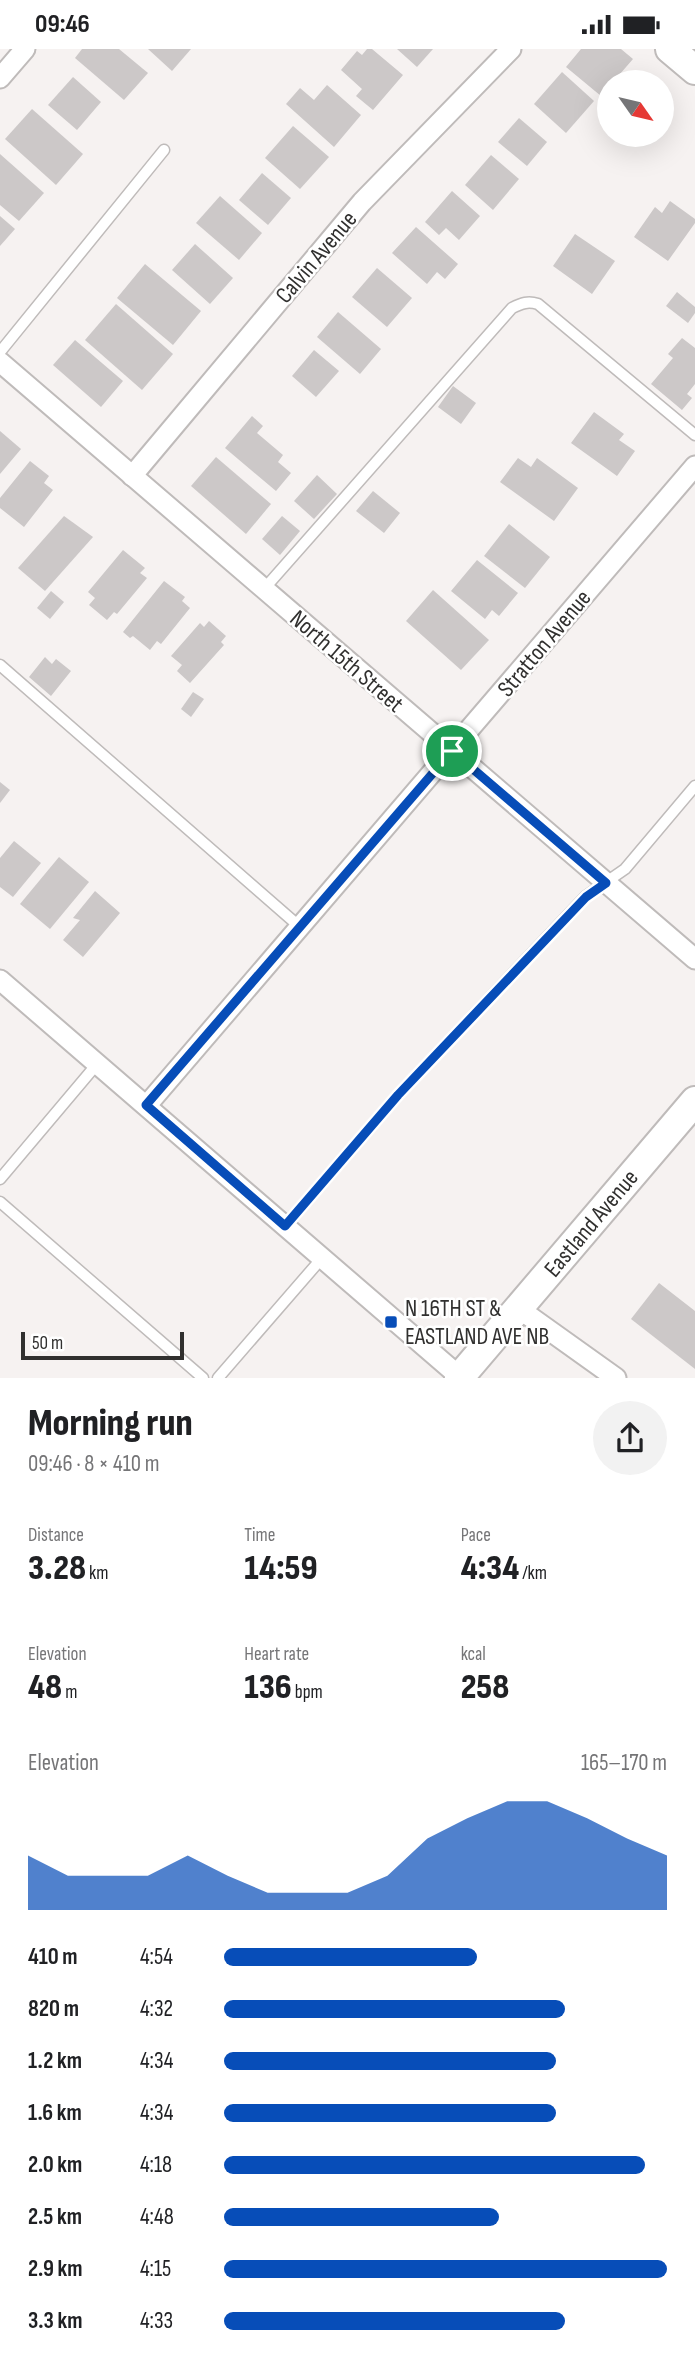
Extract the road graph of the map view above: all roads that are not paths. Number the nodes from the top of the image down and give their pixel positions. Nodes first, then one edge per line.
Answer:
1 (25, 49) edge
2 (511, 49) edge
3 (670, 49) edge
4 (695, 70) edge
5 (0, 78) edge
6 (164, 150) dead end
7 (0, 352) edge
8 (0, 362) edge
9 (695, 435) edge
10 (695, 466) edge
11 (132, 476) junction
12 (264, 589) junction
13 (0, 665) edge
14 (452, 751) junction
15 (695, 786) edge
16 (606, 883) junction
17 (300, 927) junction
18 (695, 959) edge
19 (0, 980) edge
20 (97, 1063) junction
21 (695, 1101) edge
22 (146, 1105) junction
23 (0, 1179) edge
24 (0, 1202) edge
25 (285, 1226) junction
26 (322, 1258) junction
27 (518, 1308) junction
28 (203, 1378) edge
29 (218, 1378) edge
30 (460, 1378) edge
31 (616, 1378) edge

1 - 5 street
2 - 11 street, Calvin Avenue
3 - 4 street
6 - 7 lane
8 - 11 street, North 15th Street
9 - 12 lane
10 - 14 street, Stratton Avenue
11 - 12 street, North 15th Street
12 - 14 street, North 15th Street
13 - 17 lane
14 - 16 street, North 15th Street
14 - 17 street, Stratton Avenue
15 - 16 lane
16 - 18 street, North 15th Street
16 - 25 lane
17 - 22 street, Stratton Avenue
19 - 20 street
20 - 22 street
20 - 23 lane
21 - 27 street, Eastland Avenue
22 - 25 street
24 - 28 lane
25 - 26 street
26 - 29 lane
26 - 30 street
27 - 30 street, Eastland Avenue
27 - 31 street

